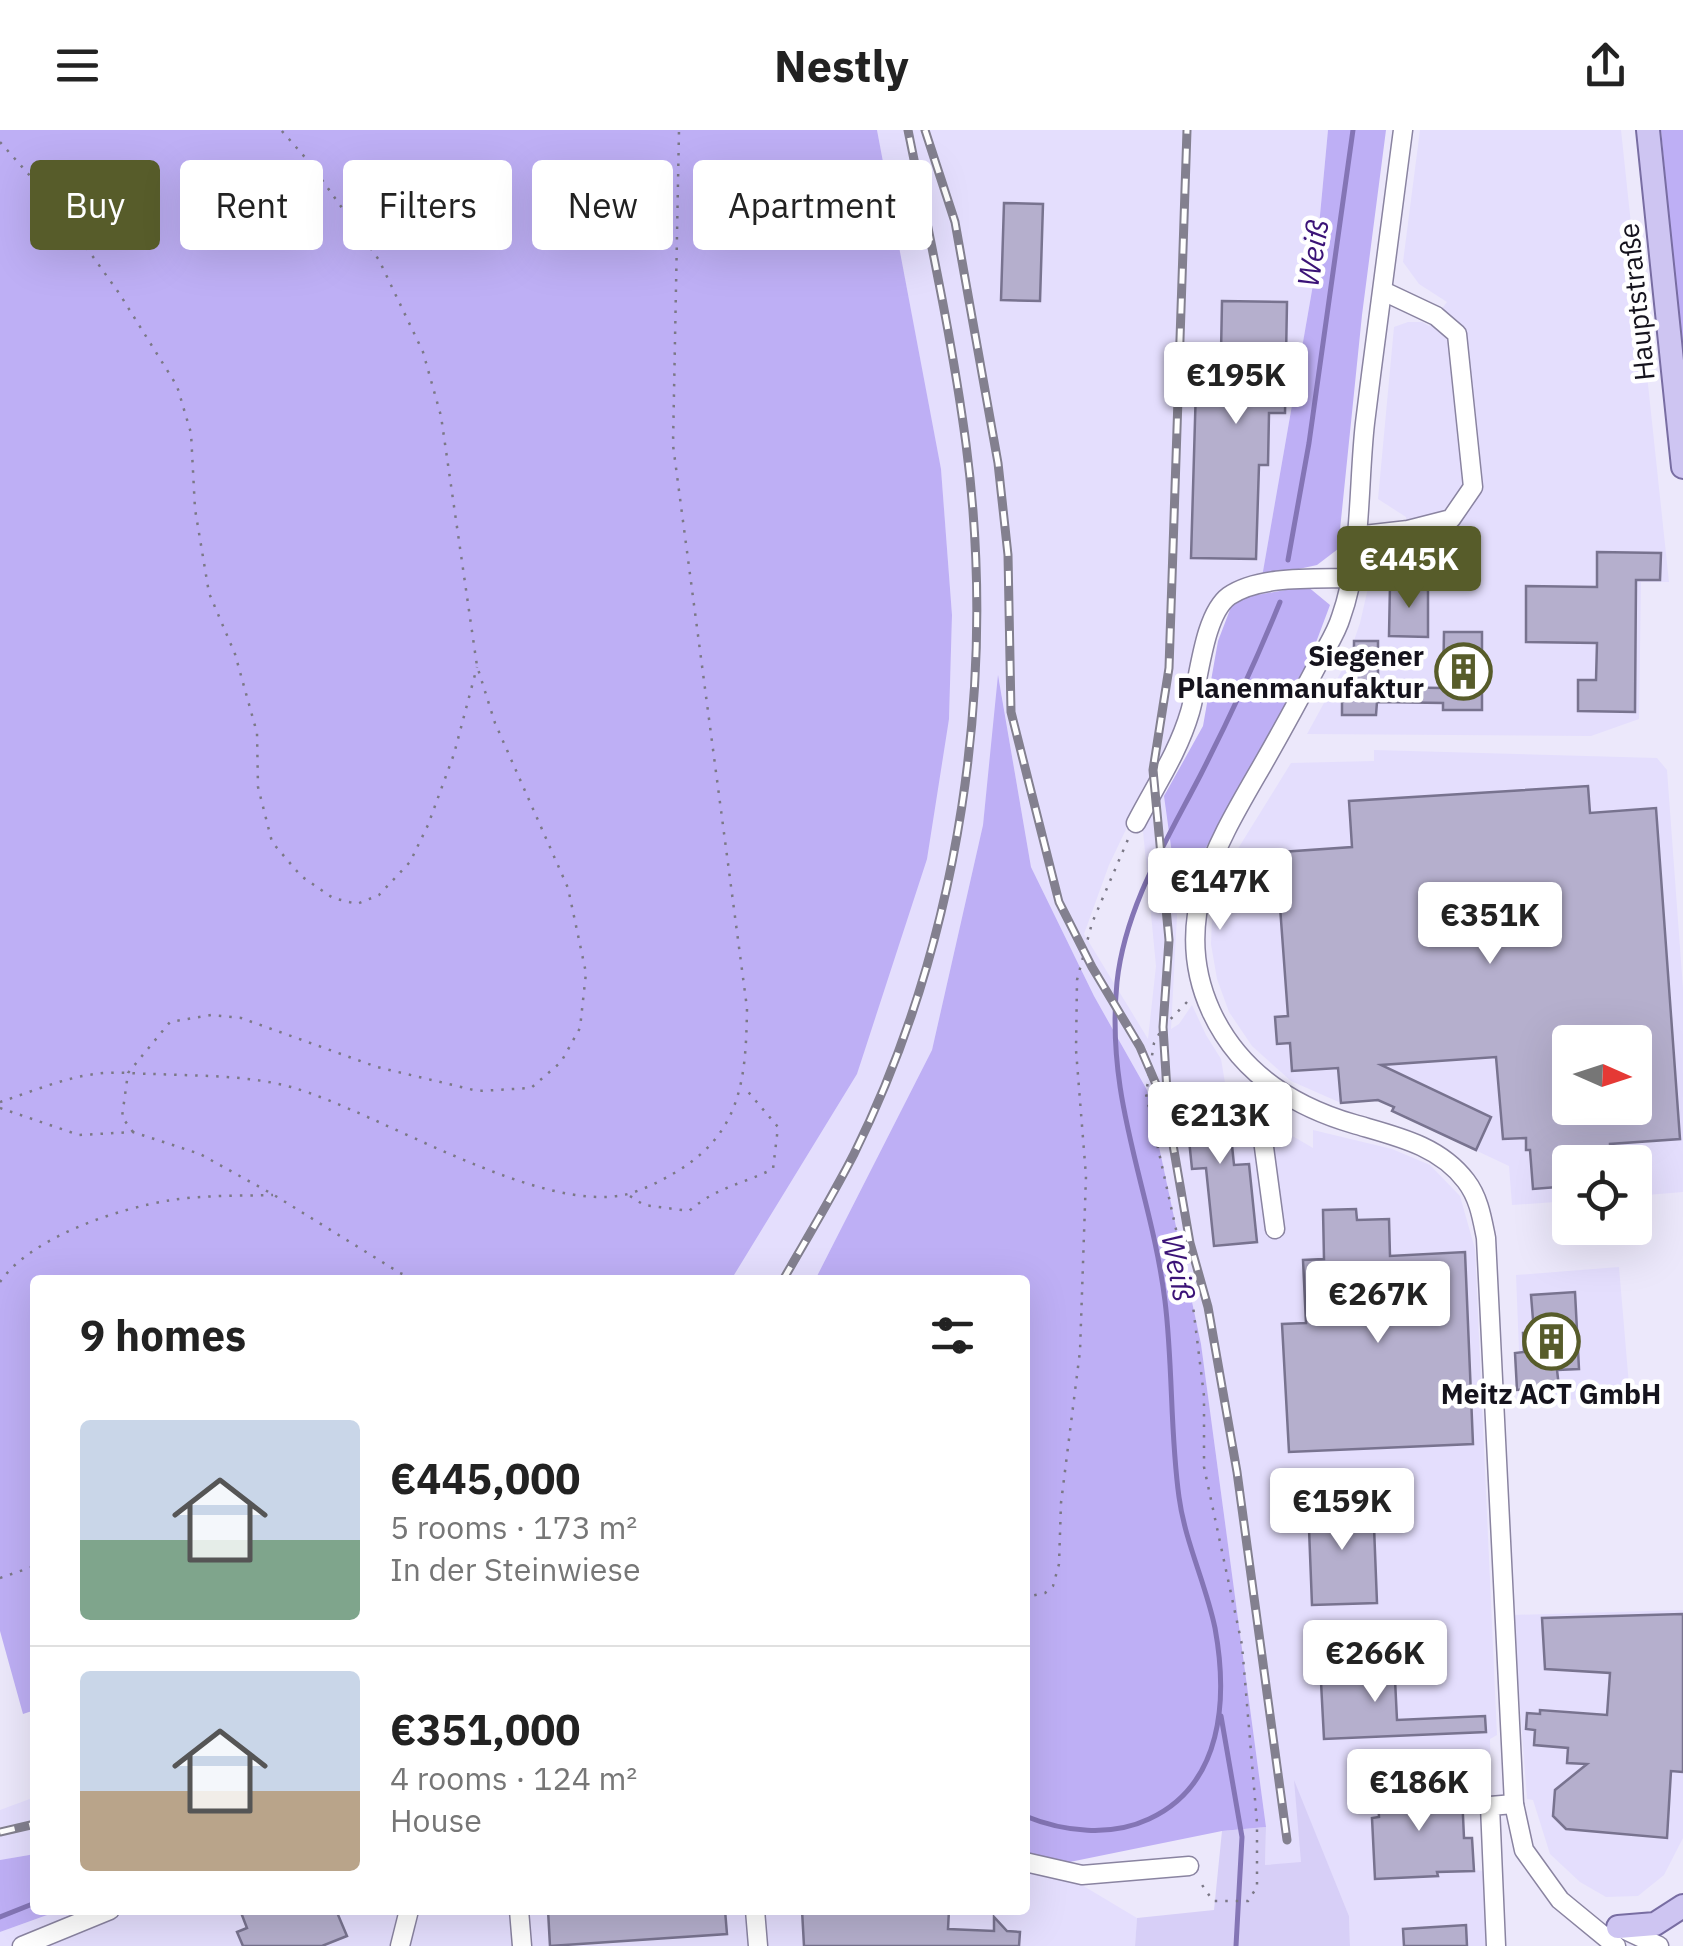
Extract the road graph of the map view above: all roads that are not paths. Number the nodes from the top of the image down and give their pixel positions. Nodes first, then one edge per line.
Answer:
1 (1403, 130) edge
2 (1648, 130) edge
3 (1383, 291) junction
4 (1683, 467) edge
5 (1355, 536) junction
6 (1351, 578) junction
7 (1136, 823) road end
8 (1280, 1093) junction
9 (1275, 1229) dead end
10 (1514, 1804) junction
11 (1030, 1863) edge
12 (1189, 1866) road end
13 (1683, 1906) edge
14 (98, 1915) edge
15 (408, 1915) edge
16 (519, 1915) edge
17 (755, 1915) edge
18 (1617, 1936) edge
19 (22, 1946) edge
20 (400, 1946) edge
21 (522, 1946) edge
22 (758, 1946) edge
23 (1496, 1946) edge
24 (1658, 1946) edge

1 - 3 street
2 - 4 main road, Hauptstraße
3 - 5 street
3 - 5 street
5 - 6 street
6 - 7 street
6 - 8 street
8 - 9 street
8 - 10 street
10 - 18 street
10 - 23 street
11 - 12 street
13 - 18 main road
14 - 19 street
15 - 20 street
16 - 21 street
17 - 22 street
18 - 24 street

